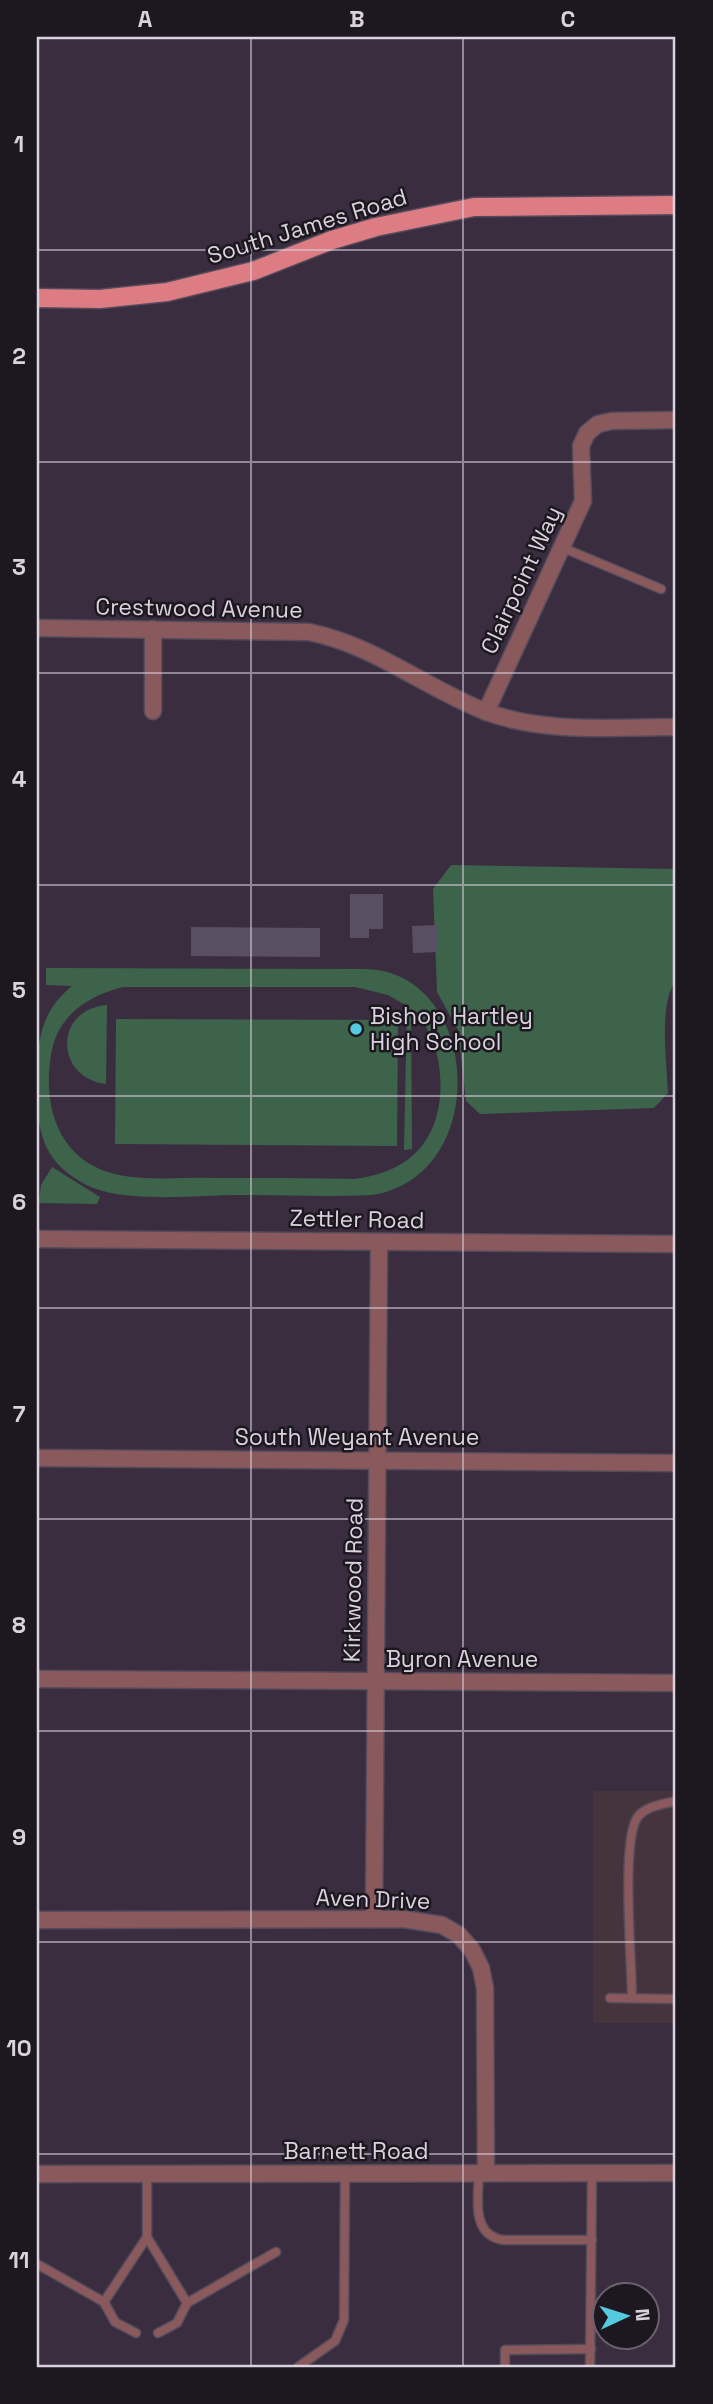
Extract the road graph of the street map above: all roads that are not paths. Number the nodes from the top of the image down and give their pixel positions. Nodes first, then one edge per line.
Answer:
1 (676, 205) edge
2 (37, 298) edge
3 (676, 420) edge
4 (561, 547) junction
5 (661, 589) dead end
6 (37, 628) edge
7 (153, 629) junction
8 (153, 711) dead end
9 (486, 712) junction
10 (676, 727) edge
11 (37, 1239) edge
12 (379, 1242) junction
13 (676, 1244) edge
14 (37, 1458) edge
15 (378, 1460) junction
16 (676, 1463) edge
17 (37, 1679) edge
18 (375, 1681) junction
19 (676, 1683) edge
20 (676, 1801) edge
21 (374, 1919) junction
22 (37, 1920) edge
23 (610, 1998) dead end
24 (632, 1998) junction
25 (676, 1999) edge
26 (483, 2173) junction
27 (592, 2173) junction
28 (676, 2173) edge
29 (37, 2174) edge
30 (147, 2174) junction
31 (345, 2174) junction
32 (148, 2237) junction
33 (593, 2240) junction
34 (276, 2252) dead end
35 (37, 2264) edge
36 (592, 2282) edge
37 (104, 2302) junction
38 (187, 2303) junction
39 (136, 2333) dead end
40 (159, 2333) dead end
41 (590, 2349) edge
42 (298, 2367) edge
43 (505, 2367) edge

1 - 2 main road, South James Road
3 - 4 street, Clairpoint Way
4 - 5 lane
4 - 9 street, Clairpoint Way
6 - 7 street, Crestwood Avenue
7 - 8 street
7 - 9 street, Crestwood Avenue
9 - 10 street, Crestwood Avenue
11 - 12 street, Zettler Road
12 - 13 street, Zettler Road
12 - 15 street, Kirkwood Road
14 - 15 street, South Weyant Avenue
15 - 16 street, South Weyant Avenue
15 - 18 street, Kirkwood Road
17 - 18 street, Byron Avenue
18 - 19 street, Byron Avenue
18 - 21 street, Kirkwood Road
20 - 24 lane
21 - 22 street, Aven Drive
21 - 26 street, Aven Drive
23 - 24 lane
24 - 25 lane
26 - 27 street, Barnett Road
26 - 31 street, Barnett Road
26 - 33 lane
27 - 28 street, Barnett Road
27 - 33 lane
29 - 30 street, Barnett Road
30 - 31 street, Barnett Road
30 - 32 lane
31 - 42 lane
32 - 37 lane
32 - 38 lane
33 - 36 lane
34 - 38 lane
35 - 37 lane
37 - 39 lane
38 - 40 lane
41 - 43 lane

